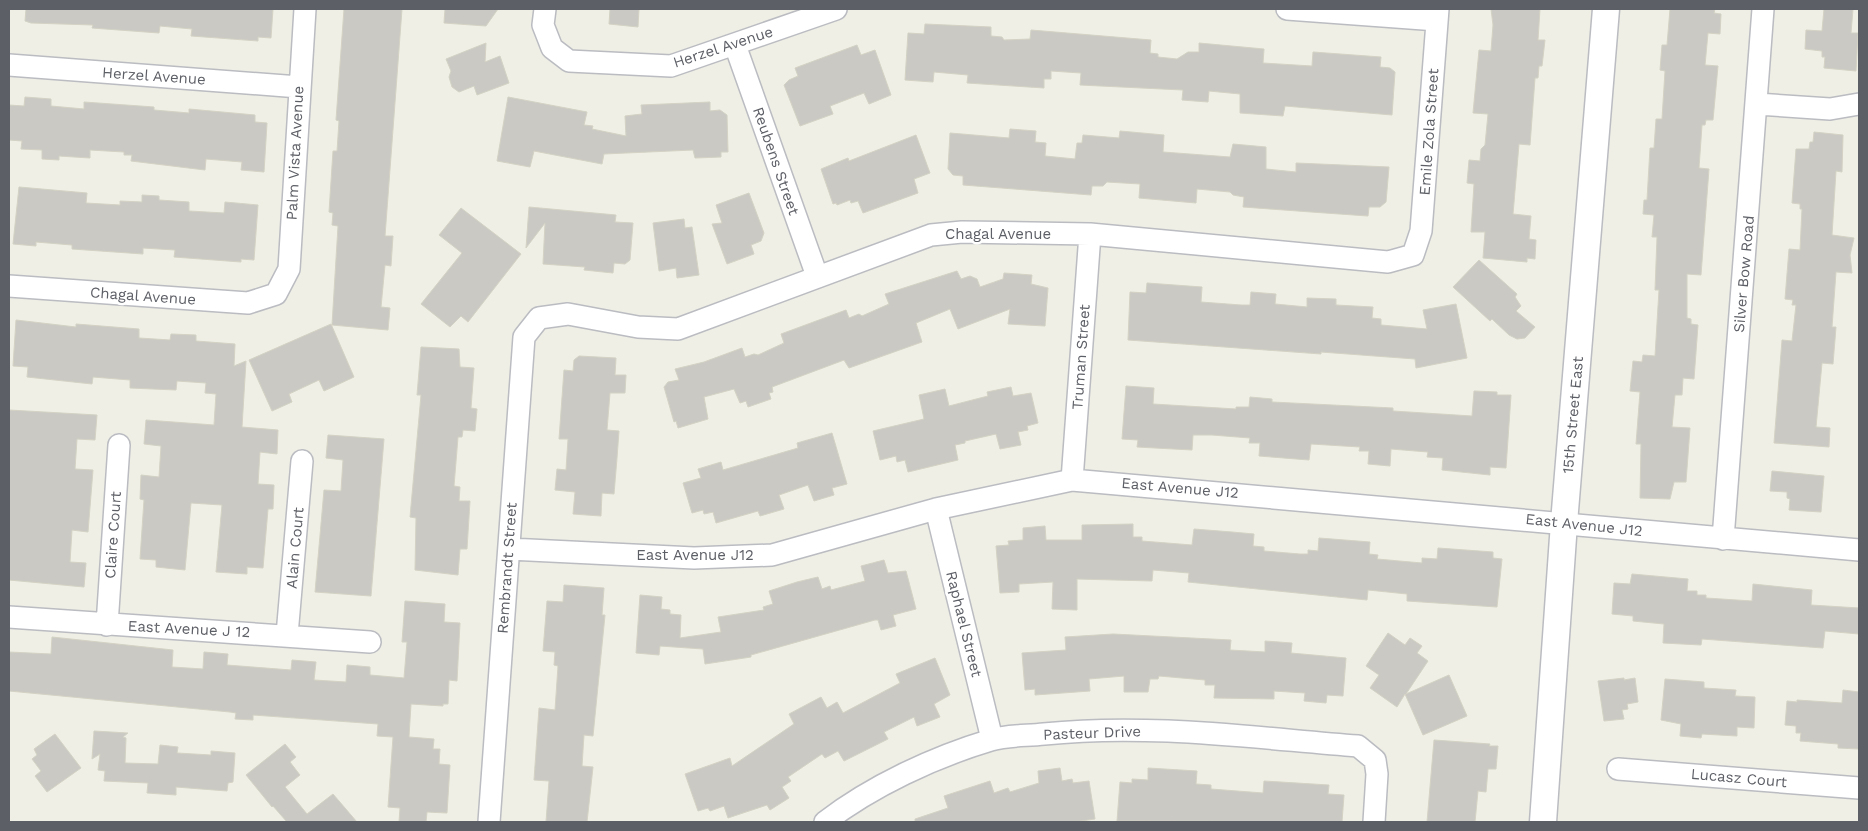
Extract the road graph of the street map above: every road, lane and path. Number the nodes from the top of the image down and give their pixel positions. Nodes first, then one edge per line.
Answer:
1 (305, 9) edge
2 (545, 9) edge
3 (836, 9) edge
4 (1287, 9) edge
5 (1606, 9) edge
6 (1764, 9) edge
7 (1437, 15) edge
8 (735, 45) junction
9 (9, 65) edge
10 (299, 87) junction
11 (1757, 104) junction
12 (1859, 104) edge
13 (1090, 234) junction
14 (1413, 255) joint
15 (817, 276) junction
16 (9, 286) edge
17 (276, 294) joint
18 (539, 318) joint
19 (119, 445) dead end
20 (302, 461) dead end
21 (1072, 480) junction
22 (936, 509) junction
23 (1564, 523) junction
24 (1723, 539) junction
25 (509, 549) junction
26 (1859, 550) edge
27 (9, 617) edge
28 (107, 624) junction
29 (287, 635) junction
30 (370, 642) dead end
31 (992, 739) junction
32 (1618, 769) dead end
33 (1859, 788) edge
34 (489, 822) edge
35 (825, 822) edge
36 (1374, 822) edge
37 (1543, 822) edge

1 - 10 street, Palm Vista Avenue
2 - 8 street, Herzel Avenue
3 - 8 street, Herzel Avenue
4 - 7 street
5 - 23 street, 15th Street East
6 - 11 street, Silver Bow Road
7 - 14 street, Emile Zola Street
8 - 15 street, Reubens Street
9 - 10 street, Herzel Avenue
10 - 17 street, Palm Vista Avenue
11 - 12 street
11 - 24 street, Silver Bow Road
13 - 14 street, Chagal Avenue
13 - 15 street, Chagal Avenue
13 - 21 street, Truman Street
15 - 18 street, Chagal Avenue
16 - 17 street, Chagal Avenue
18 - 25 street, Rembrandt Street
19 - 28 street, Claire Court
20 - 29 street, Alain Court
21 - 22 street, East Avenue J12
21 - 23 street, East Avenue J12
22 - 25 street, East Avenue J12
22 - 31 street, Raphael Street
23 - 24 street, East Avenue J12
23 - 37 street, 15th Street East
24 - 26 street, East Avenue J12
25 - 34 street, Rembrandt Street
27 - 28 street, East Avenue J 12
28 - 29 street, East Avenue J 12
29 - 30 street, East Avenue J 12
31 - 35 street, Pasteur Drive
31 - 36 street, Pasteur Drive
32 - 33 street, Lucasz Court

